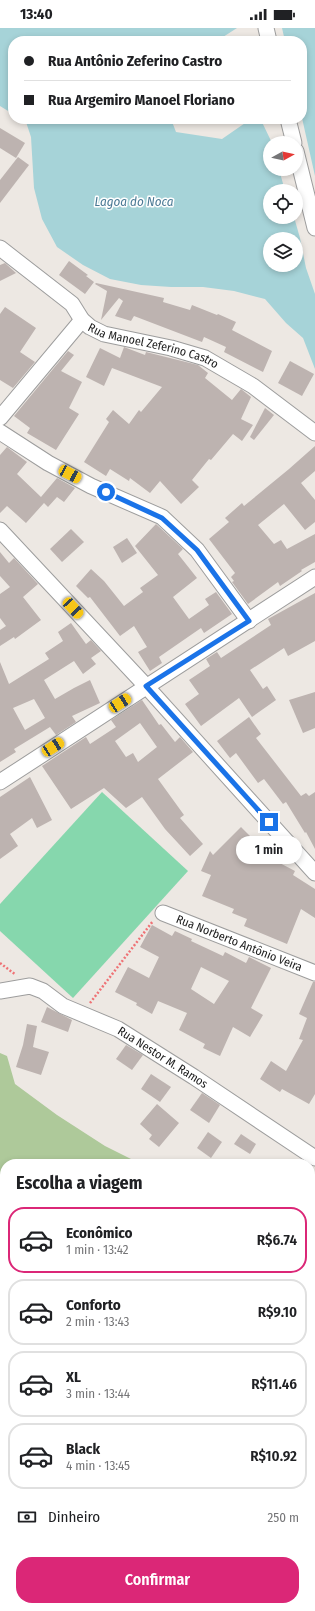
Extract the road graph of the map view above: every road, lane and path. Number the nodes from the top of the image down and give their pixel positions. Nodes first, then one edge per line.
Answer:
1 (289, 124) edge
2 (292, 136) edge
3 (302, 176) edge
4 (315, 228) edge
5 (2, 252) edge
6 (82, 320) junction
7 (0, 418) edge
8 (0, 432) edge
9 (315, 433) edge
10 (0, 530) edge
11 (315, 577) edge
12 (249, 621) junction
13 (146, 686) junction
14 (0, 782) edge
15 (315, 872) edge
16 (163, 913) joint
17 (315, 973) edge
18 (0, 991) edge
19 (81, 1015) junction
20 (315, 1158) edge

1 - 2 street
3 - 4 street
5 - 6 street, Rua Manoel Zeferino Castro
6 - 7 street
6 - 9 street, Rua Manoel Zeferino Castro
8 - 12 street
10 - 13 street
11 - 12 street
12 - 13 street
13 - 14 street
13 - 15 street
16 - 17 street, Rua Norberto Antônio Veira
16 - 19 path
18 - 19 street, Rua Nestor M. Ramos
19 - 20 street, Rua Nestor M. Ramos

